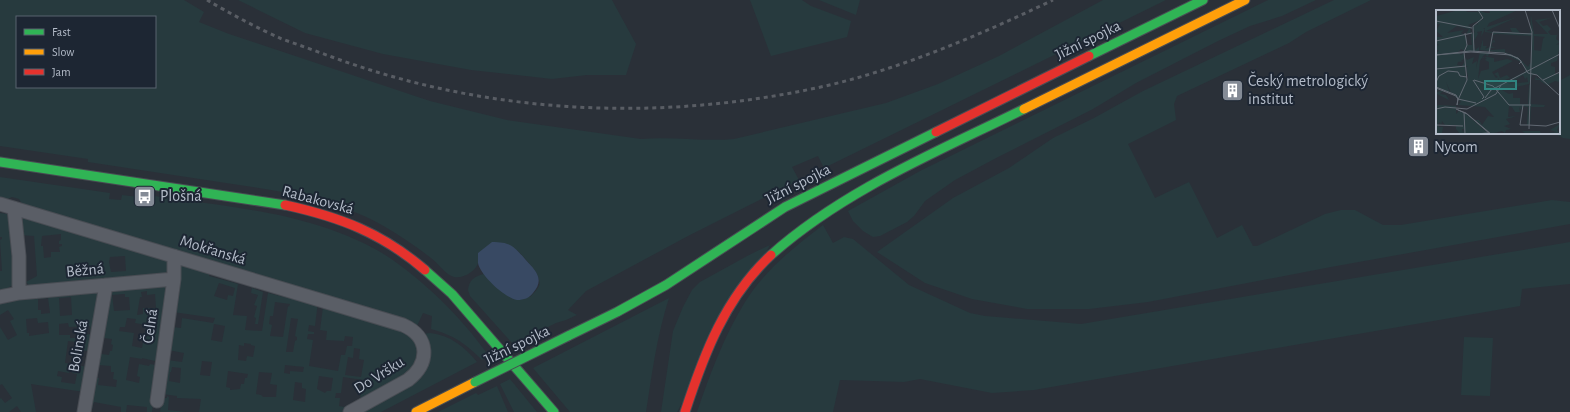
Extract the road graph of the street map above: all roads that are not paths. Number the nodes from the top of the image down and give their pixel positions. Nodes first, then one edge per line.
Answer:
1 (1203, 0) edge
2 (1245, 0) edge
3 (0, 162) edge
4 (0, 204) edge
5 (14, 208) junction
6 (174, 256) junction
7 (174, 279) junction
8 (106, 286) junction
9 (19, 293) junction
10 (0, 297) edge
11 (403, 325) joint
12 (157, 401) dead end
13 (84, 412) edge
14 (350, 412) edge
15 (416, 412) edge
16 (554, 412) edge
17 (685, 412) edge

1 - 15 main road, Jižní spojka, bridge
2 - 17 main road, Jižní spojka
3 - 16 main road, Rabakovská
4 - 5 street, Mokřanská
5 - 6 street, Mokřanská
5 - 9 street
6 - 7 street, Čelná
6 - 11 street, Mokřanská
7 - 8 street, Běžná
7 - 12 street, Čelná
8 - 9 street, Běžná
8 - 13 street, Bolinská
9 - 10 street, Běžná
11 - 14 street, Do Vršku

